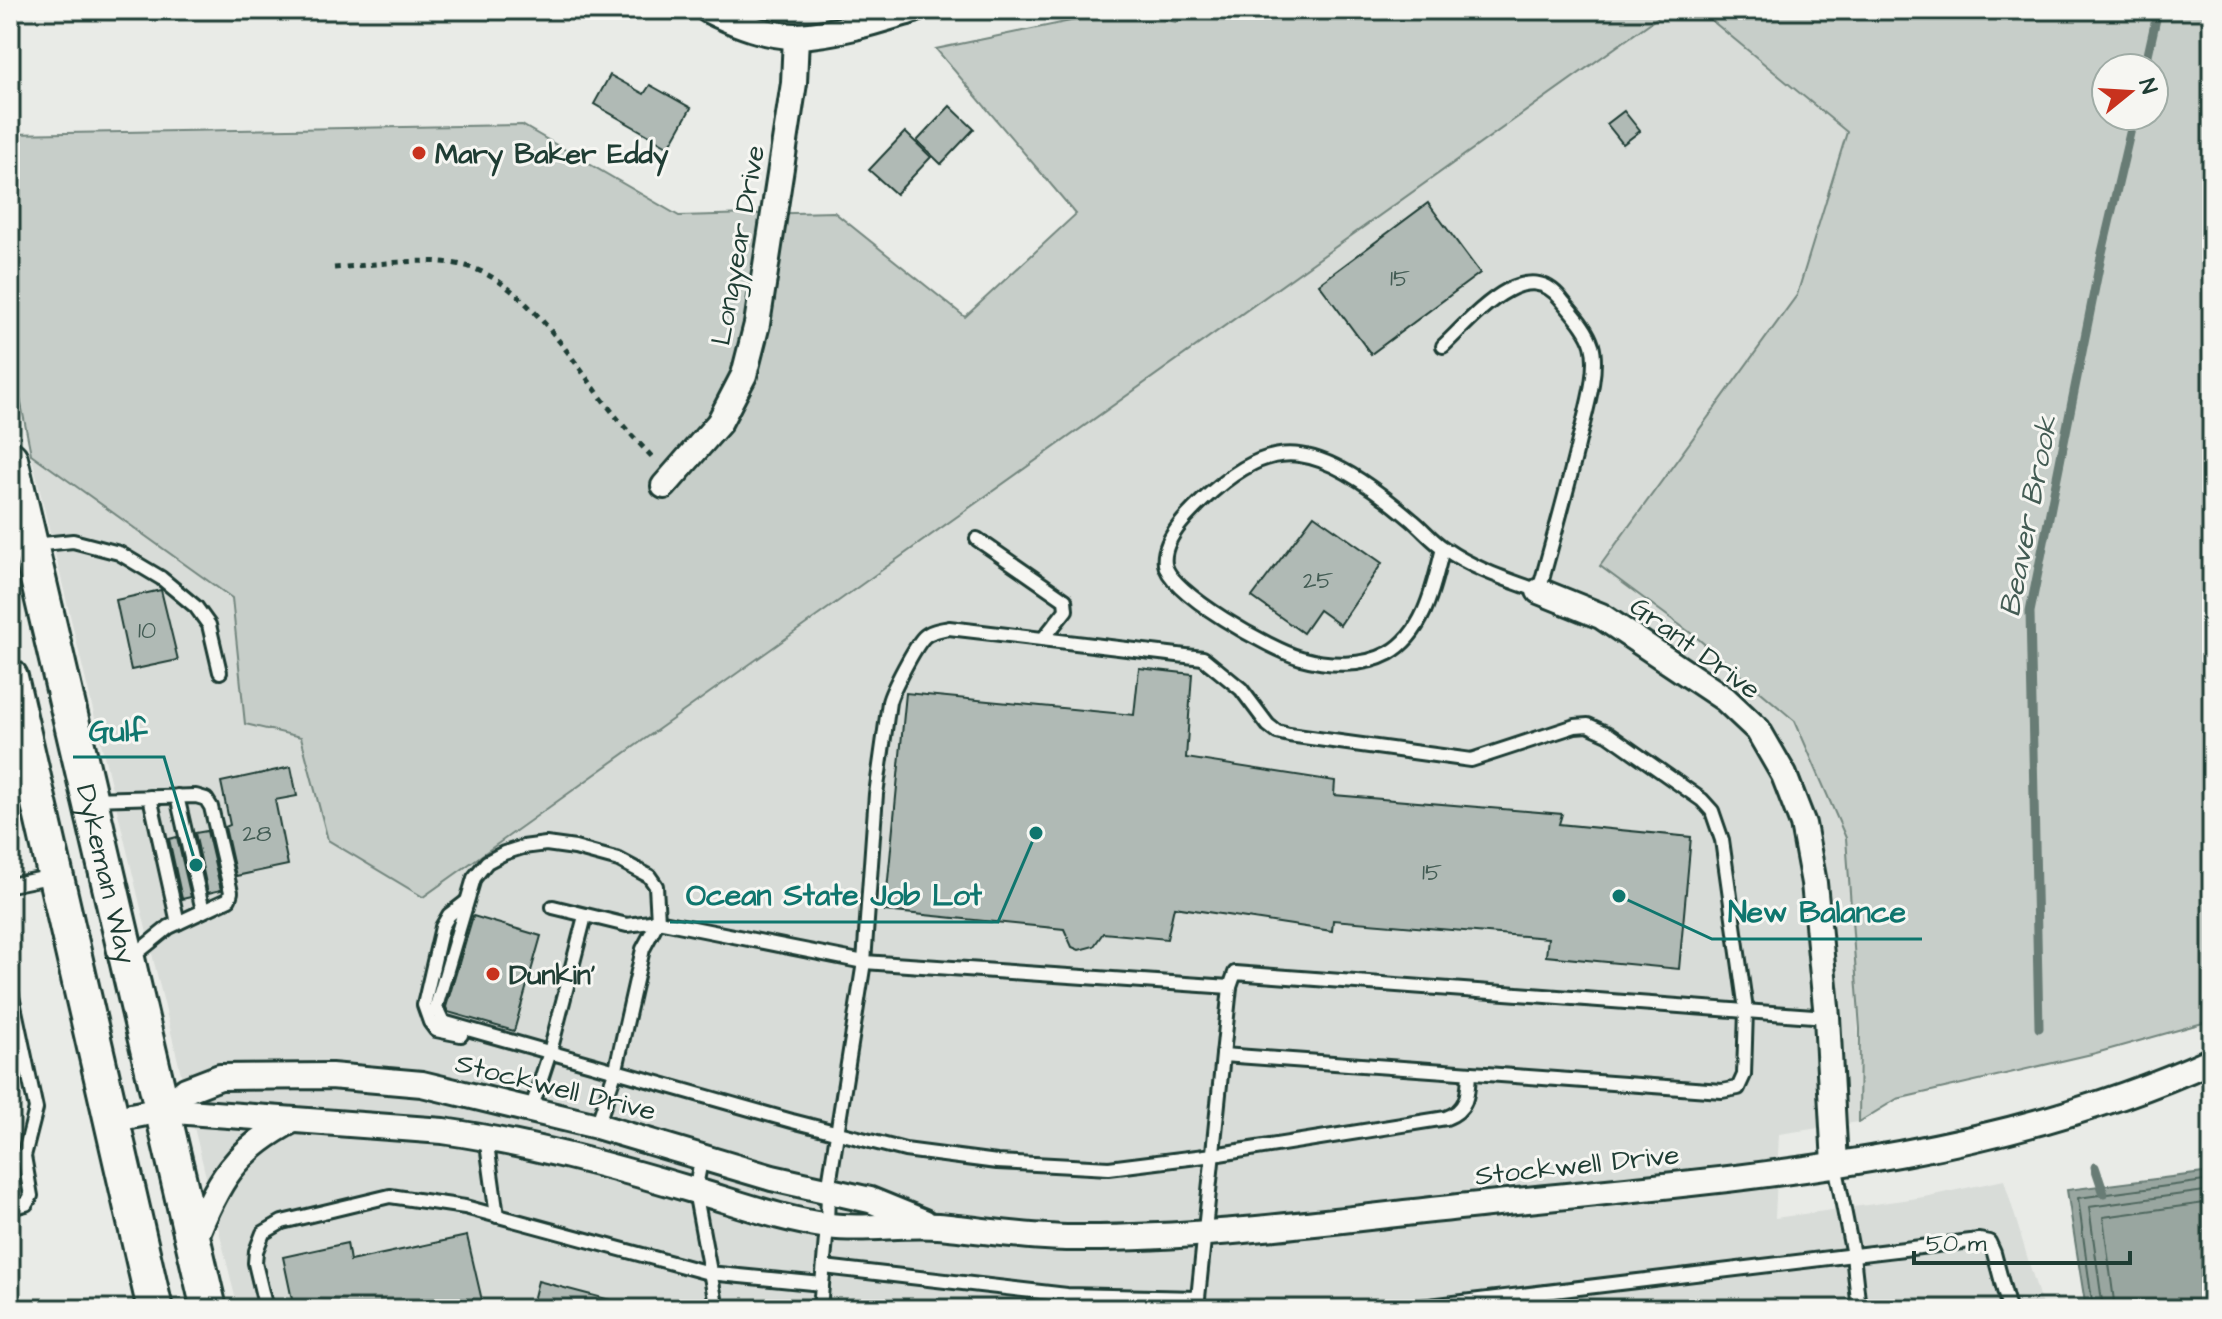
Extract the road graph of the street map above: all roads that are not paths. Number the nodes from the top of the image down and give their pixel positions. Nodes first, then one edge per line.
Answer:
1 (708, 10) edge
2 (914, 10) edge
3 (796, 36) junction
4 (1443, 346) dead end
5 (10, 459) edge
6 (668, 482) road end
7 (14, 499) edge
8 (977, 539) dead end
9 (29, 545) junction
10 (1443, 548) junction
11 (1539, 591) junction
12 (1043, 639) junction
13 (220, 672) dead end
14 (10, 677) edge
15 (177, 796) junction
16 (150, 797) junction
17 (89, 799) junction
18 (56, 876) junction
19 (10, 885) edge
20 (553, 907) dead end
21 (203, 911) junction
22 (585, 916) junction
23 (658, 921) junction
24 (178, 923) junction
25 (127, 961) junction
26 (864, 962) junction
27 (10, 987) edge
28 (1230, 987) junction
29 (1746, 1010) junction
30 (1827, 1017) junction
31 (550, 1052) junction
32 (1223, 1055) junction
33 (2212, 1060) edge
34 (616, 1069) junction
35 (1469, 1073) junction
36 (161, 1110) junction
37 (531, 1110) junction
38 (111, 1120) junction
39 (293, 1120) junction
40 (597, 1126) junction
41 (835, 1132) junction
42 (486, 1137) junction
43 (1213, 1155) junction
44 (702, 1156) junction
45 (1835, 1164) junction
46 (695, 1191) junction
47 (828, 1191) junction
48 (10, 1208) edge
49 (497, 1216) junction
50 (827, 1226) junction
51 (934, 1226) junction
52 (1206, 1233) junction
53 (194, 1241) junction
54 (1853, 1255) junction
55 (824, 1267) junction
56 (709, 1273) junction
57 (822, 1284) junction
58 (1067, 1295) junction
59 (1199, 1304) edge
60 (155, 1309) edge
61 (209, 1309) edge
62 (266, 1309) edge
63 (717, 1309) edge
64 (820, 1309) edge
65 (1066, 1309) edge
66 (1404, 1309) edge
67 (1859, 1309) edge
68 (2009, 1309) edge

1 - 3 street
2 - 3 street
3 - 6 street, Longyear Drive
4 - 11 lane
5 - 7 main road, Dykeman Way
7 - 9 main road, Dykeman Way
8 - 12 lane
9 - 13 lane
9 - 17 main road, Dykeman Way
10 - 10 lane
10 - 11 lane
11 - 30 street, Grant Drive
12 - 26 lane
12 - 29 lane
14 - 18 main road, Dykeman Way
15 - 16 lane
15 - 21 lane
15 - 21 lane
16 - 17 lane
16 - 24 lane
17 - 25 main road, Dykeman Way
18 - 19 lane
18 - 38 main road, Dykeman Way
20 - 22 lane
21 - 24 lane
22 - 23 lane
22 - 31 lane
23 - 26 lane
23 - 31 lane
23 - 34 lane
24 - 25 lane
25 - 36 main road, Dykeman Way
26 - 28 lane
26 - 41 lane
27 - 48 lane
28 - 29 lane
28 - 32 lane
29 - 30 lane
29 - 35 lane
30 - 45 street, Grant Drive
31 - 34 lane
31 - 37 lane
32 - 35 lane
32 - 43 lane
33 - 45 street, Stockwell Drive
34 - 40 lane
34 - 41 lane
35 - 43 lane
36 - 37 street, Stockwell Drive
36 - 38 street, Stockwell Drive
36 - 39 street, Stockwell Drive
36 - 53 main road, Dykeman Way
37 - 40 street, Stockwell Drive
38 - 60 main road, Dykeman Way
39 - 42 street, Stockwell Drive
39 - 53 street
40 - 44 street, Stockwell Drive
41 - 43 lane
41 - 47 lane
42 - 46 street, Stockwell Drive
42 - 49 lane
43 - 52 lane
44 - 46 lane
44 - 47 street, Stockwell Drive
45 - 52 street, Stockwell Drive
45 - 54 lane
46 - 50 street, Stockwell Drive
46 - 56 lane
47 - 50 lane
47 - 51 street, Stockwell Drive
49 - 56 lane
49 - 62 lane
50 - 51 street, Stockwell Drive
50 - 55 lane
51 - 52 street, Stockwell Drive
52 - 59 lane
53 - 61 main road, Dykeman Way
54 - 66 lane
54 - 67 lane
54 - 68 lane
55 - 57 lane
55 - 58 lane
56 - 57 lane
56 - 63 lane
57 - 64 lane
58 - 59 lane
58 - 65 lane

